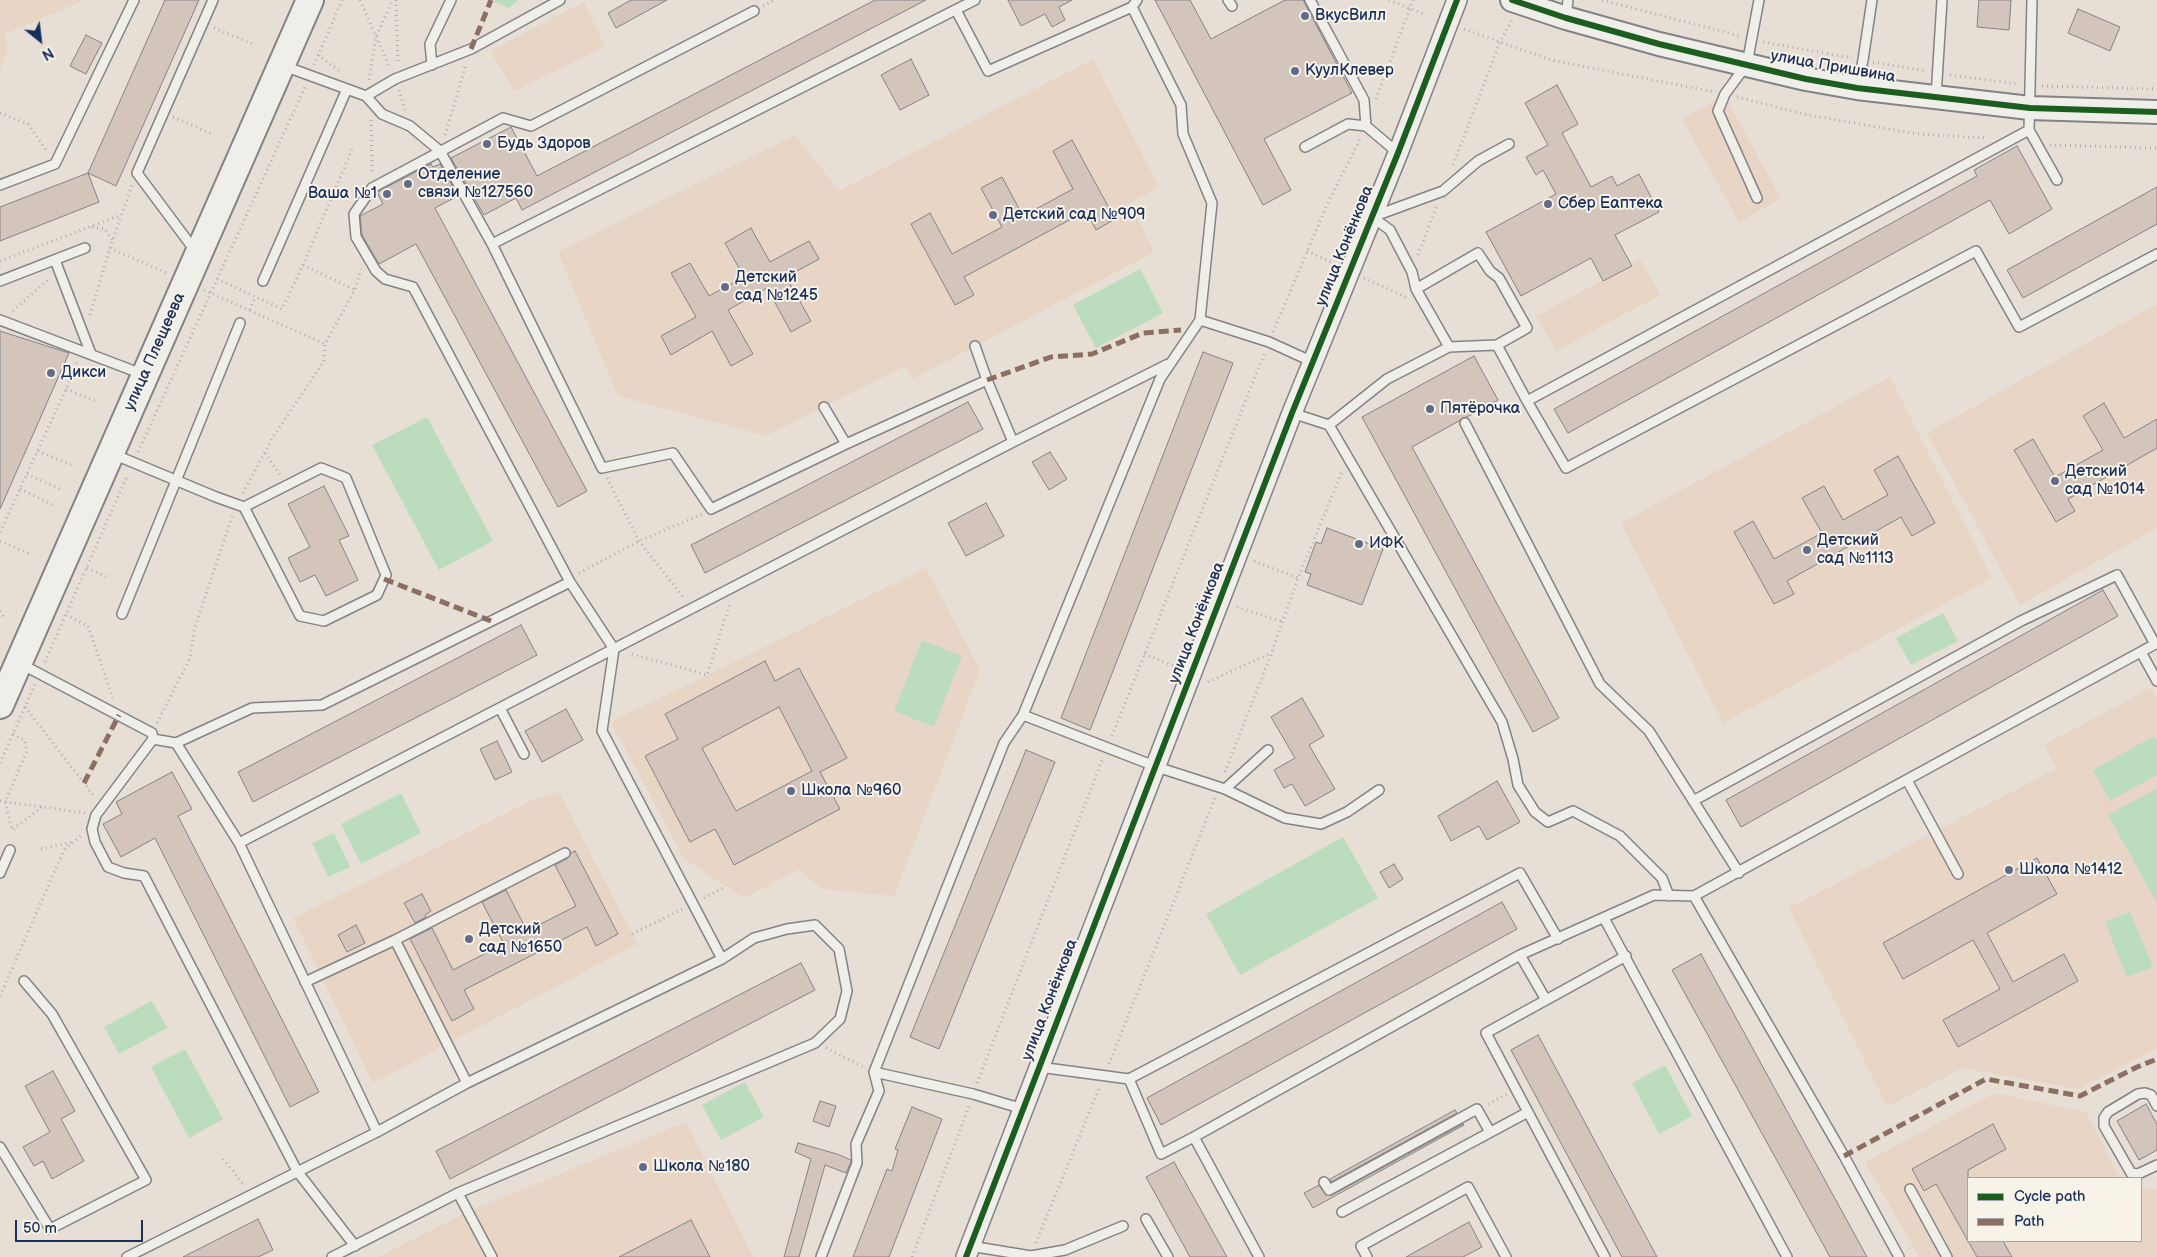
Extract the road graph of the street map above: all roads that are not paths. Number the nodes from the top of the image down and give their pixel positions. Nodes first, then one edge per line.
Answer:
1 (134, 0) edge
2 (213, 0) edge
3 (310, 0) edge
4 (451, 0) edge
5 (560, 0) edge
6 (975, 0) edge
7 (1310, 0) edge
8 (1456, 0) edge
9 (1759, 0) edge
10 (1872, 0) edge
11 (1942, 0) edge
12 (2032, 0) edge
13 (2036, 0) edge
14 (1135, 3) edge
15 (1513, 8) edge
16 (1567, 9) edge
17 (956, 10) junction
18 (754, 11) dead end
19 (1747, 64) junction
20 (432, 65) junction
21 (283, 66) junction
22 (1857, 88) junction
23 (347, 89) junction
24 (366, 96) junction
25 (1936, 98) junction
26 (2030, 108) junction
27 (2157, 112) edge
28 (1366, 126) junction
29 (2029, 130) junction
30 (1509, 144) dead end
31 (1305, 147) dead end
32 (440, 151) junction
33 (1398, 153) junction
34 (2057, 180) dead end
35 (0, 185) edge
36 (1757, 198) dead end
37 (1372, 217) junction
38 (492, 244) junction
39 (85, 248) dead end
40 (2157, 254) edge
41 (198, 255) junction
42 (54, 260) junction
43 (0, 280) edge
44 (263, 281) dead end
45 (1416, 289) junction
46 (1, 320) edge
47 (1200, 320) junction
48 (240, 323) dead end
49 (1497, 345) junction
50 (975, 346) dead end
51 (1449, 347) junction
52 (91, 354) junction
53 (1313, 362) junction
54 (1170, 364) junction
55 (145, 375) junction
56 (987, 380) junction
57 (1527, 401) junction
58 (824, 407) dead end
59 (1292, 413) junction
60 (1465, 423) dead end
61 (1329, 425) junction
62 (1013, 442) junction
63 (846, 444) junction
64 (122, 458) junction
65 (176, 481) junction
66 (244, 506) junction
67 (570, 582) junction
68 (122, 614) dead end
69 (2156, 643) edge
70 (614, 649) junction
71 (2141, 652) junction
72 (19, 672) junction
73 (2157, 682) edge
74 (13, 706) edge
75 (500, 708) junction
76 (1022, 715) junction
77 (153, 739) junction
78 (176, 743) junction
79 (1268, 750) dead end
80 (524, 754) dead end
81 (1157, 768) junction
82 (1907, 780) junction
83 (1222, 788) junction
84 (1379, 790) dead end
85 (1693, 801) junction
86 (239, 843) junction
87 (10, 850) dead end
88 (565, 853) dead end
89 (0, 873) edge
90 (1739, 873) junction
91 (1958, 874) dead end
92 (1669, 896) junction
93 (1694, 896) junction
94 (1604, 918) junction
95 (1558, 939) junction
96 (395, 940) junction
97 (1520, 955) junction
98 (1626, 956) junction
99 (722, 959) junction
100 (24, 981) dead end
101 (305, 982) junction
102 (1546, 1000) junction
103 (1039, 1067) junction
104 (874, 1072) junction
105 (1129, 1080) junction
106 (467, 1083) junction
107 (2157, 1106) edge
108 (1023, 1109) junction
109 (1528, 1112) junction
110 (376, 1132) junction
111 (1490, 1132) junction
112 (1194, 1137) junction
113 (0, 1147) edge
114 (2157, 1165) edge
115 (298, 1171) junction
116 (1324, 1182) dead end
117 (1910, 1189) dead end
118 (458, 1193) junction
119 (1342, 1212) dead end
120 (1146, 1220) dead end
121 (1124, 1226) dead end
122 (355, 1246) junction
123 (968, 1252) edge
124 (1031, 1256) edge
125 (126, 1257) edge
126 (332, 1257) edge
127 (492, 1257) edge
128 (821, 1257) edge
129 (1168, 1257) edge
130 (1260, 1257) edge
131 (1368, 1257) edge
132 (1506, 1257) edge
133 (1605, 1257) edge
134 (1787, 1257) edge
135 (1899, 1257) edge
136 (1947, 1257) edge

1 - 35 lane
2 - 41 lane
3 - 21 main road, улица Плещеева
4 - 20 lane
5 - 20 lane
6 - 17 lane
7 - 28 lane
8 - 33 street, улица Конёнкова
9 - 19 lane
10 - 22 lane
11 - 25 lane
12 - 13 lane
12 - 26 lane
14 - 17 lane
14 - 47 lane
15 - 16 street, улица Пришвина
16 - 19 street, улица Пришвина
17 - 38 lane
18 - 32 lane
19 - 22 street, улица Пришвина
19 - 36 lane
20 - 24 lane
21 - 23 lane
21 - 41 main road, улица Плещеева
22 - 25 street, улица Пришвина
23 - 24 lane
23 - 44 lane
24 - 32 lane
25 - 26 street, улица Пришвина
26 - 27 street, улица Пришвина
26 - 29 lane
28 - 31 lane
28 - 33 lane
29 - 34 lane
29 - 57 lane
30 - 37 lane
32 - 38 lane
32 - 67 lane
33 - 37 street, улица Конёнкова
37 - 45 lane
37 - 53 street, улица Конёнкова
38 - 63 lane
39 - 42 lane
40 - 57 lane
41 - 55 main road, улица Плещеева
42 - 43 lane
42 - 52 lane
45 - 49 lane
45 - 51 lane
46 - 52 lane
47 - 53 lane
47 - 54 lane
48 - 65 lane
49 - 51 lane
49 - 57 lane
50 - 56 lane
51 - 61 lane
52 - 55 lane
53 - 59 street, улица Конёнкова
54 - 62 lane
54 - 76 lane
55 - 64 main road, улица Плещеева
56 - 62 lane
56 - 63 lane
58 - 63 lane
59 - 61 lane
59 - 81 street, улица Конёнкова
60 - 85 lane
61 - 92 lane
62 - 70 lane
64 - 65 lane
64 - 72 main road, улица Плещеева
65 - 66 lane
65 - 68 lane
66 - 66 lane
67 - 70 lane
67 - 78 lane
69 - 71 lane
69 - 85 lane
70 - 75 lane
70 - 99 lane
71 - 73 lane
71 - 82 lane
72 - 74 main road, улица Плещеева
72 - 77 lane
75 - 80 lane
75 - 86 lane
76 - 81 lane
76 - 104 lane
77 - 78 lane
77 - 115 lane
78 - 86 lane
79 - 83 lane
81 - 83 lane
81 - 103 street, улица Конёнкова
82 - 90 lane
82 - 91 lane
83 - 84 lane
85 - 90 lane
86 - 101 lane
87 - 89 lane
88 - 96 lane
90 - 93 lane
92 - 93 lane
92 - 94 lane
93 - 135 lane
94 - 95 lane
94 - 98 lane
95 - 97 lane
95 - 105 lane
96 - 101 lane
96 - 106 lane
97 - 102 lane
97 - 112 lane
98 - 102 lane
98 - 134 lane
99 - 106 lane
99 - 118 lane
100 - 113 lane
101 - 110 lane
102 - 109 lane
103 - 105 lane
103 - 108 street, улица Конёнкова
104 - 108 lane
104 - 128 lane
105 - 112 lane
106 - 110 lane
107 - 114 lane
108 - 123 street, улица Конёнкова
109 - 111 lane
109 - 133 lane
110 - 115 lane
111 - 116 lane
111 - 119 lane
112 - 130 lane
115 - 122 lane
115 - 125 lane
117 - 136 lane
118 - 122 lane
118 - 127 lane
120 - 129 lane
121 - 124 lane
122 - 126 lane
123 - 124 lane
131 - 132 lane

